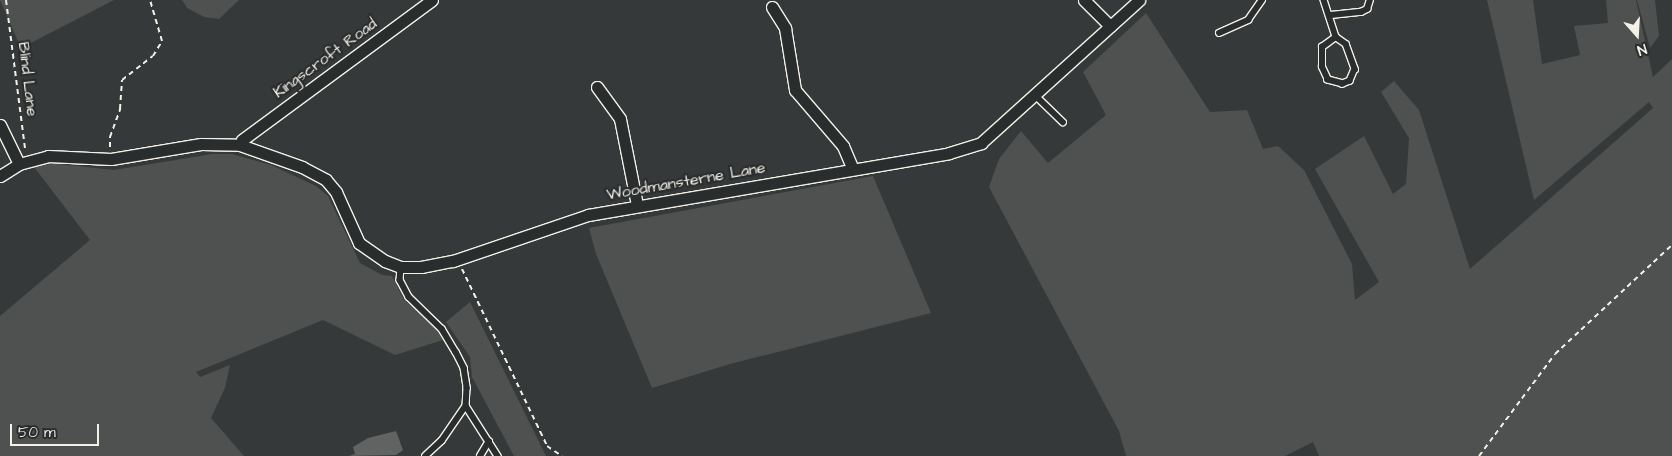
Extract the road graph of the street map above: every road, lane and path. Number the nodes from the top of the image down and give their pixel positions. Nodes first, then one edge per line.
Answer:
1 (6, 0) edge
2 (150, 0) edge
3 (432, 0) edge
4 (1084, 0) edge
5 (1139, 0) edge
6 (1262, 0) edge
7 (1324, 0) edge
8 (1370, 0) edge
9 (772, 7) dead end
10 (1330, 16) junction
11 (1110, 26) junction
12 (1219, 33) dead end
13 (1336, 37) junction
14 (597, 87) dead end
15 (1036, 95) junction
16 (1063, 122) dead end
17 (0, 125) edge
18 (240, 145) junction
19 (111, 159) junction
20 (22, 163) junction
21 (853, 169) junction
22 (0, 176) edge
23 (637, 204) junction
24 (1672, 245) edge
25 (459, 259) junction
26 (401, 267) junction
27 (466, 406) junction
28 (489, 441) junction
29 (426, 456) edge
30 (480, 456) edge
31 (498, 456) edge
32 (562, 456) edge
33 (1479, 456) edge

1 - 20 path, Blind Lane
2 - 19 path
3 - 18 street, Kingscroft Road
4 - 11 street
5 - 11 street, Woodmansterne Lane
6 - 12 lane
7 - 10 lane
8 - 10 lane
9 - 21 street
10 - 13 lane
11 - 15 street, Woodmansterne Lane
13 - 13 lane
14 - 23 street
15 - 16 lane
15 - 21 street, Woodmansterne Lane
17 - 20 street
18 - 19 street, Woodmansterne Lane
18 - 26 street, Woodmansterne Lane
19 - 20 street, Woodmansterne Lane
20 - 22 street, Woodmansterne Lane
21 - 23 street, Woodmansterne Lane
23 - 25 street, Woodmansterne Lane
24 - 33 path
25 - 26 street, Woodmansterne Lane
25 - 32 path
26 - 27 lane
27 - 28 lane
27 - 29 lane
28 - 30 lane
28 - 31 lane

